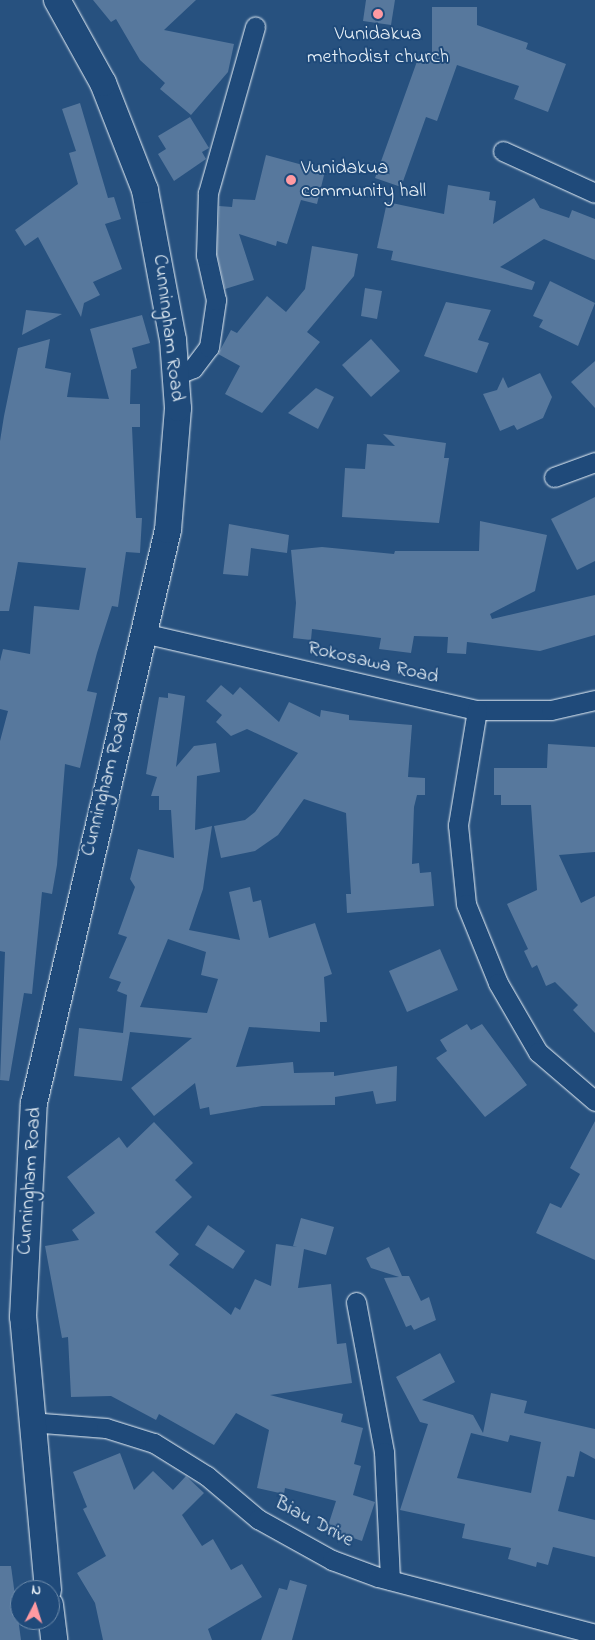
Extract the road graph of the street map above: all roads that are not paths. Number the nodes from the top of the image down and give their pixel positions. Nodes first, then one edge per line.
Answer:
1 (57, 0) edge
2 (255, 27) dead end
3 (502, 151) dead end
4 (595, 193) edge
5 (176, 375) junction
6 (595, 462) edge
7 (554, 477) dead end
8 (143, 633) junction
9 (595, 700) edge
10 (477, 710) junction
11 (595, 1101) edge
12 (356, 1302) dead end
13 (30, 1422) junction
14 (47, 1580) edge
15 (390, 1580) junction
16 (595, 1634) edge

1 - 5 main road, Cunningham Road
2 - 5 street
3 - 4 street
5 - 8 main road, Cunningham Road
6 - 7 street
8 - 10 street, Rokosawa Road
8 - 13 main road, Cunningham Road
9 - 10 street, Rokosawa Road
10 - 11 street
12 - 15 street
13 - 14 main road, Cunningham Road
13 - 15 street, Biau Drive
15 - 16 street, Biau Drive

